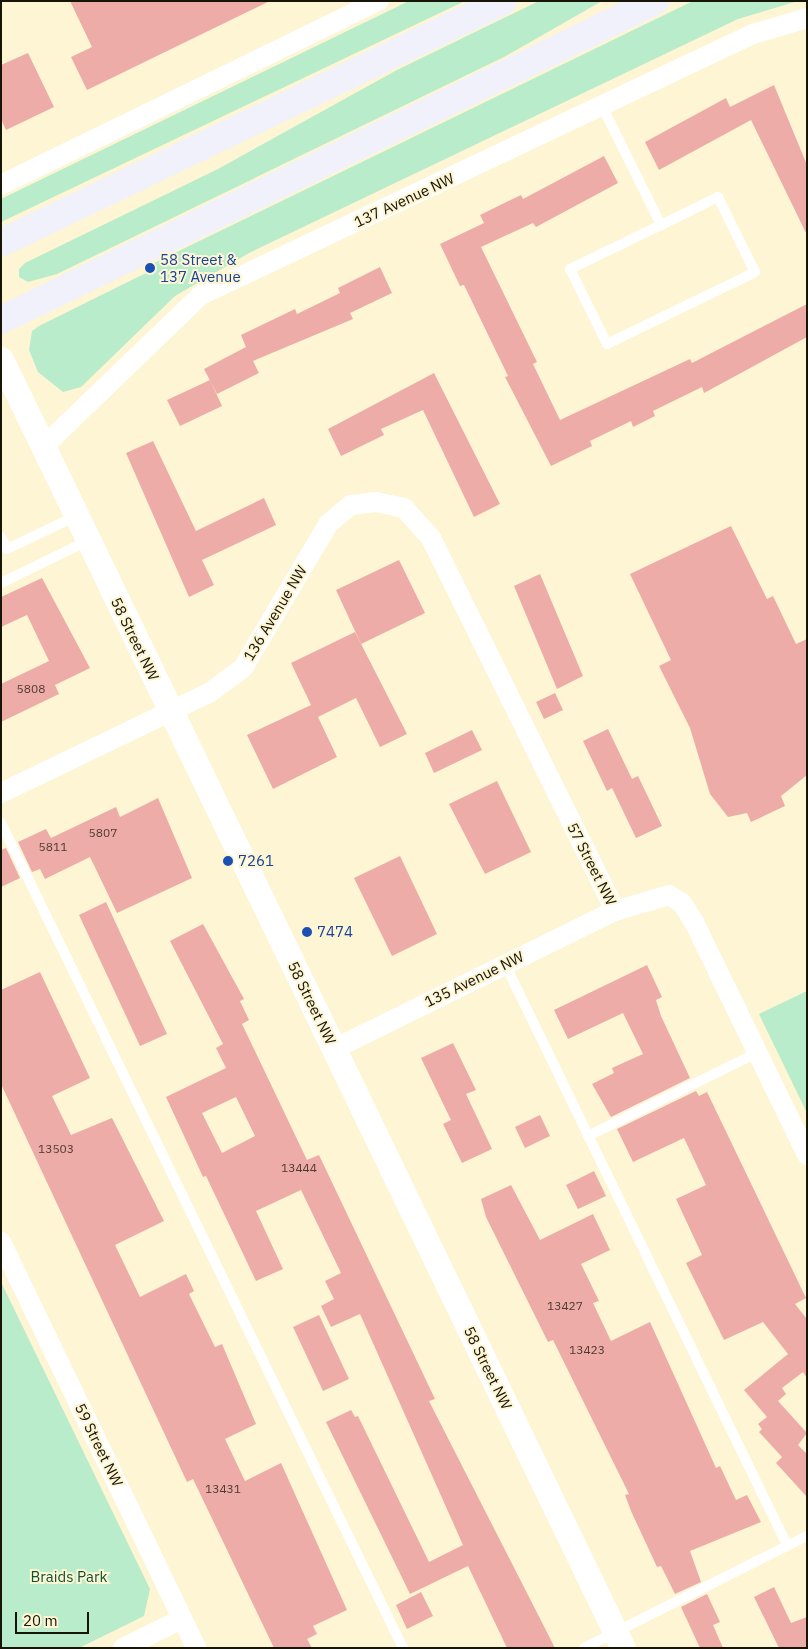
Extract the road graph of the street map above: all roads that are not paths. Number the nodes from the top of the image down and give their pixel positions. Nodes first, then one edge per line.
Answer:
1 (378, 1) edge
2 (504, 1) edge
3 (655, 1) edge
4 (807, 18) edge
5 (602, 106) junction
6 (1, 185) edge
7 (661, 225) junction
8 (1, 243) edge
9 (1, 320) edge
10 (1, 359) edge
11 (7, 383) edge
12 (43, 447) junction
13 (404, 508) joint
14 (76, 516) junction
15 (1, 536) edge
16 (87, 541) junction
17 (1, 583) edge
18 (171, 712) junction
19 (1, 793) edge
20 (1, 823) edge
21 (615, 911) junction
22 (505, 964) junction
23 (334, 1049) junction
24 (757, 1053) junction
25 (588, 1136) junction
26 (807, 1155) edge
27 (1, 1242) edge
28 (807, 1536) edge
29 (787, 1546) junction
30 (182, 1619) junction
31 (619, 1640) edge
32 (123, 1648) edge
33 (196, 1648) edge
34 (403, 1648) edge
35 (584, 1648) edge

1 - 6 street
2 - 8 main road
3 - 9 main road
4 - 5 street, 137 Avenue NW
5 - 7 lane
5 - 12 street, 137 Avenue NW
7 - 7 lane
10 - 11 street, 58 Street NW
11 - 12 street, 58 Street NW
12 - 14 street, 58 Street NW
13 - 18 street, 136 Avenue NW
13 - 21 street, 57 Street NW
14 - 15 lane
14 - 16 street, 58 Street NW
16 - 17 lane
16 - 18 street, 58 Street NW
18 - 19 street, 136 Avenue NW
18 - 23 street, 58 Street NW
20 - 34 lane
21 - 22 street, 135 Avenue NW
21 - 24 street, 57 Street NW
22 - 23 street, 135 Avenue NW
22 - 25 lane
23 - 31 street, 58 Street NW
24 - 25 lane
24 - 26 street, 57 Street NW
25 - 29 lane
27 - 30 street, 59 Street NW
28 - 29 lane
29 - 31 lane
30 - 32 street
30 - 33 street, 59 Street NW
31 - 35 lane

